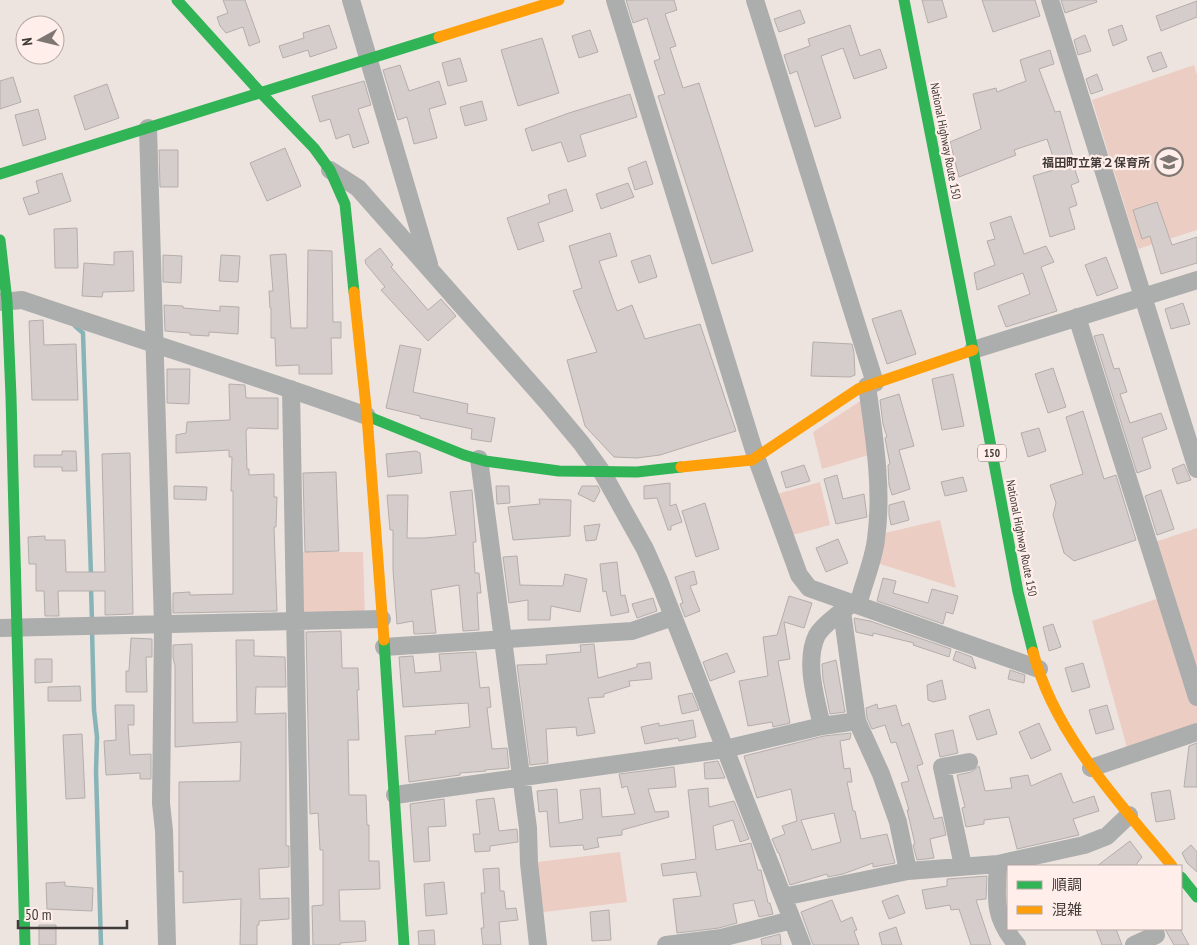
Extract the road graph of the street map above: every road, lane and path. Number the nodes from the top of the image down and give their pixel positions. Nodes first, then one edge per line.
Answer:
1 (177, 0) edge
2 (351, 0) edge
3 (559, 0) edge
4 (615, 0) edge
5 (755, 0) edge
6 (904, 0) edge
7 (1050, 0) edge
8 (370, 58) junction
9 (260, 92) junction
10 (148, 128) junction
11 (330, 170) junction
12 (0, 174) edge
13 (0, 240) edge
14 (431, 269) junction
15 (1197, 280) edge
16 (1143, 297) junction
17 (4, 301) edge
18 (1077, 318) junction
19 (154, 345) junction
20 (973, 350) junction
21 (871, 385) junction
22 (291, 389) junction
23 (367, 416) junction
24 (756, 457) junction
25 (479, 459) junction
26 (1197, 469) edge
27 (602, 472) junction
28 (851, 606) junction
29 (673, 617) junction
30 (382, 620) junction
31 (296, 621) junction
32 (163, 625) junction
33 (8, 628) edge
34 (503, 640) junction
35 (384, 647) junction
36 (1039, 669) junction
37 (1197, 697) edge
38 (857, 721) junction
39 (822, 726) junction
40 (1197, 732) edge
41 (725, 749) junction
42 (969, 762) dead end
43 (1091, 768) junction
44 (522, 777) junction
45 (395, 795) junction
46 (1129, 815) junction
47 (998, 864) junction
48 (1171, 865) edge
49 (963, 866) junction
50 (908, 871) junction
51 (1182, 878) edge
52 (783, 897) junction
53 (1197, 897) edge
54 (792, 920) junction
55 (1156, 935) dead end
56 (25, 945) edge
57 (168, 945) edge
58 (301, 945) edge
59 (404, 945) edge
60 (538, 945) edge
61 (666, 945) edge
62 (802, 945) edge
63 (1017, 945) edge
64 (1134, 945) edge

1 - 9 main road
2 - 8 street
3 - 8 main road
4 - 24 street
5 - 21 street
6 - 20 main road, National Highway Route 150 / 150
7 - 16 street
8 - 9 main road
8 - 14 street
9 - 10 main road
9 - 11 main road
10 - 12 main road
10 - 19 street
11 - 14 street
11 - 23 main road
13 - 17 main road
14 - 27 street
15 - 16 street
16 - 18 street
16 - 26 street
17 - 19 street
17 - 33 main road
18 - 20 street
18 - 37 street
19 - 22 street
19 - 32 street
20 - 21 main road
20 - 36 main road, National Highway Route 150 / 150
21 - 24 main road
21 - 28 street
22 - 23 street
22 - 31 street
23 - 25 main road
23 - 30 main road
24 - 27 main road
24 - 28 street
25 - 27 main road
25 - 34 street
27 - 29 street
28 - 36 street
28 - 38 street
28 - 39 street
29 - 34 street
29 - 41 street
30 - 31 street
30 - 35 main road
31 - 32 street
31 - 58 street
32 - 33 street
32 - 57 street
33 - 56 main road
34 - 35 street
34 - 44 street
35 - 45 main road
36 - 43 main road, National Highway Route 150 / 150
38 - 39 street
38 - 50 street
39 - 41 street
40 - 43 street
41 - 44 street
41 - 52 street
42 - 49 street
43 - 46 main road, National Highway Route 150 / 150
44 - 45 street
44 - 60 street
45 - 59 main road
46 - 47 street
46 - 48 main road, National Highway Route 150 / 150
47 - 49 street
47 - 63 street
49 - 50 street
50 - 52 street
51 - 53 main road
52 - 54 street
54 - 61 street
54 - 62 street
55 - 64 street

